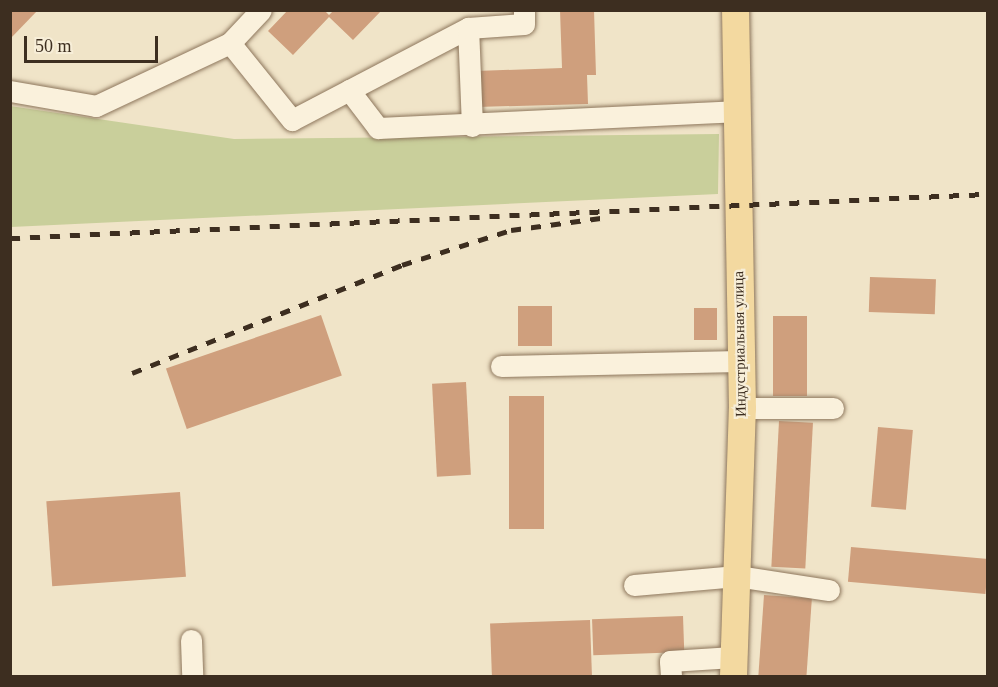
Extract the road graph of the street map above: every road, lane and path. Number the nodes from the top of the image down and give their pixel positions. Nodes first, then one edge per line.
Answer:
1 (261, 10) edge
2 (524, 10) edge
3 (735, 10) edge
4 (468, 28) junction
5 (230, 43) junction
6 (349, 90) junction
7 (10, 91) edge
8 (735, 111) junction
9 (471, 126) junction
10 (741, 361) junction
11 (501, 366) dead end
12 (742, 408) junction
13 (833, 408) dead end
14 (737, 576) junction
15 (634, 585) dead end
16 (829, 590) dead end
17 (191, 640) dead end
18 (733, 667) edge
19 (192, 676) edge
20 (671, 676) edge

1 - 5 lane
2 - 4 lane
3 - 8 main road, Индустриальная улица
4 - 6 lane
4 - 9 lane
5 - 6 lane
5 - 7 lane
6 - 9 lane
8 - 9 lane
8 - 10 main road, Индустриальная улица
10 - 11 lane
10 - 12 main road, Индустриальная улица
12 - 13 lane
12 - 14 main road, Индустриальная улица
14 - 15 lane
14 - 16 lane
14 - 18 main road, Индустриальная улица
17 - 19 lane
18 - 20 lane

